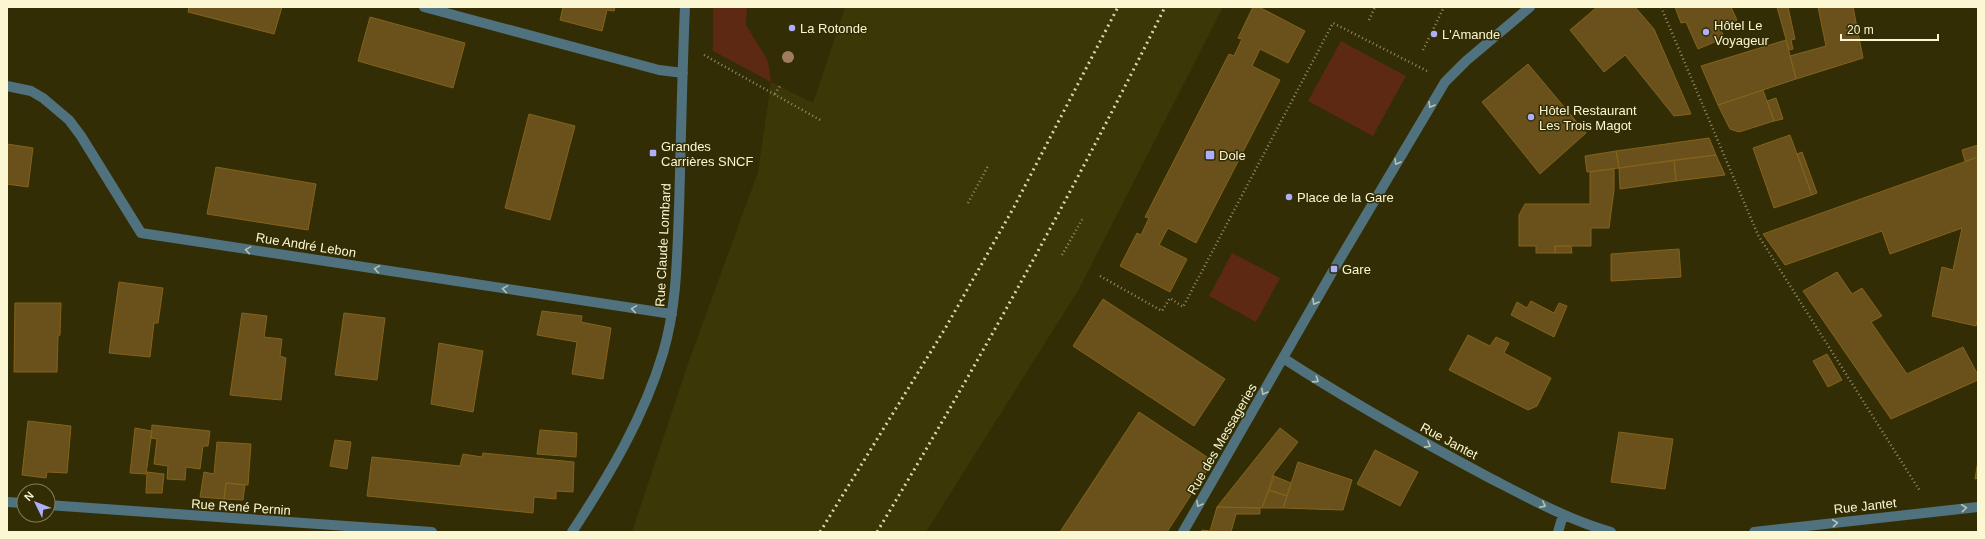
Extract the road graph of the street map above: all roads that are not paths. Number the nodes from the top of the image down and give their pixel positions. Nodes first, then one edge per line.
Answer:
1 (424, 7) edge
2 (685, 7) edge
3 (1530, 7) edge
4 (683, 73) junction
5 (7, 86) edge
6 (672, 314) junction
7 (1283, 358) junction
8 (56, 506) edge
9 (1978, 507) edge
10 (1563, 515) junction
11 (432, 532) edge
12 (572, 532) edge
13 (1183, 532) edge
14 (1558, 532) edge
15 (1611, 532) edge
16 (1754, 532) edge

1 - 4 street
2 - 4 street, Rue Claude Lombard
3 -> 7 street, Rue des Messageries
4 - 6 street, Rue Claude Lombard
6 -> 5 street, Rue André Lebon
6 - 12 street, Rue Claude Lombard
7 -> 10 street, Rue Jantet
7 -> 13 street, Rue des Messageries
8 - 11 street, Rue René Pernin
16 -> 9 street, Rue Jantet
10 - 14 street
10 - 15 street, Rue Jantet

